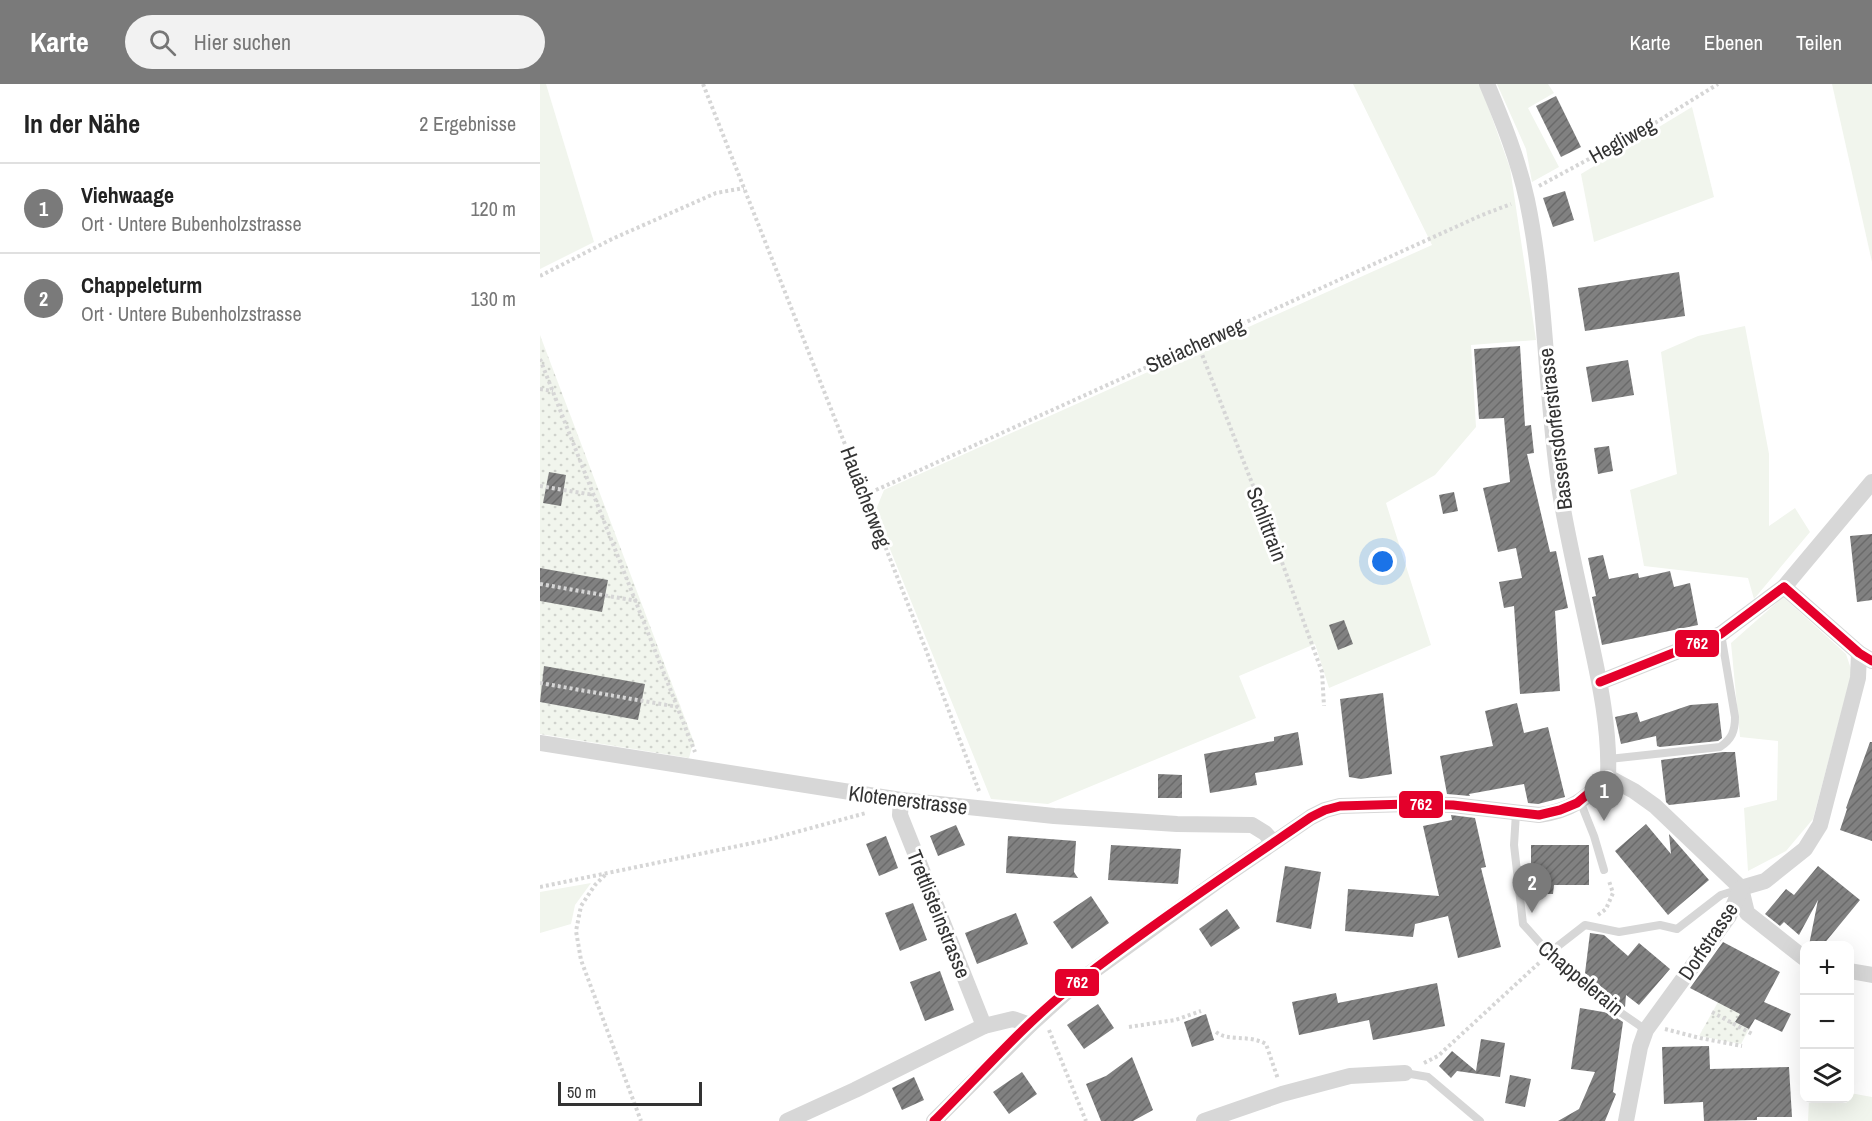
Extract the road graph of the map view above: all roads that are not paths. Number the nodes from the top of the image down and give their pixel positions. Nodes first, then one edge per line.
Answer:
1 (1487, 84) edge
2 (1872, 482) edge
3 (1784, 587) junction
4 (1721, 634) junction
5 (1866, 657) edge
6 (1600, 682) junction
7 (540, 743) edge
8 (1609, 759) junction
9 (1608, 777) junction
10 (900, 800) junction
11 (1580, 801) junction
12 (1516, 813) junction
13 (1273, 842) junction
14 (1604, 870) road end
15 (1741, 888) junction
16 (1549, 953) junction
17 (1800, 955) edge
18 (1854, 972) edge
19 (1872, 975) edge
20 (1036, 1020) junction
21 (984, 1026) junction
22 (1648, 1027) junction
23 (1405, 1073) joint
24 (787, 1121) edge
25 (934, 1121) edge
26 (1204, 1121) edge
27 (1480, 1121) edge
28 (1626, 1121) edge

1 - 6 street, Bassersdorferstrasse
2 - 3 street
3 - 4 street
3 - 5 street
4 - 6 street
4 - 8 lane
5 - 15 street
6 - 8 street, Bassersdorferstrasse
7 - 10 street, Klotenerstrasse
8 - 9 street, Bassersdorferstrasse
9 - 11 street
9 - 15 street, Dorfstrasse
10 - 13 street, Klotenerstrasse
10 - 21 street, Trettlisteinstrasse
11 - 12 street
11 - 14 lane
12 - 13 street
12 - 16 lane, Chappelerain
13 - 20 street
15 - 16 lane
15 - 17 street
15 - 22 street, Dorfstrasse
16 - 22 lane, Chappelerain
18 - 19 street
20 - 21 street
20 - 25 street
21 - 24 street
22 - 28 street, Dorfstrasse
23 - 26 street
23 - 27 lane

